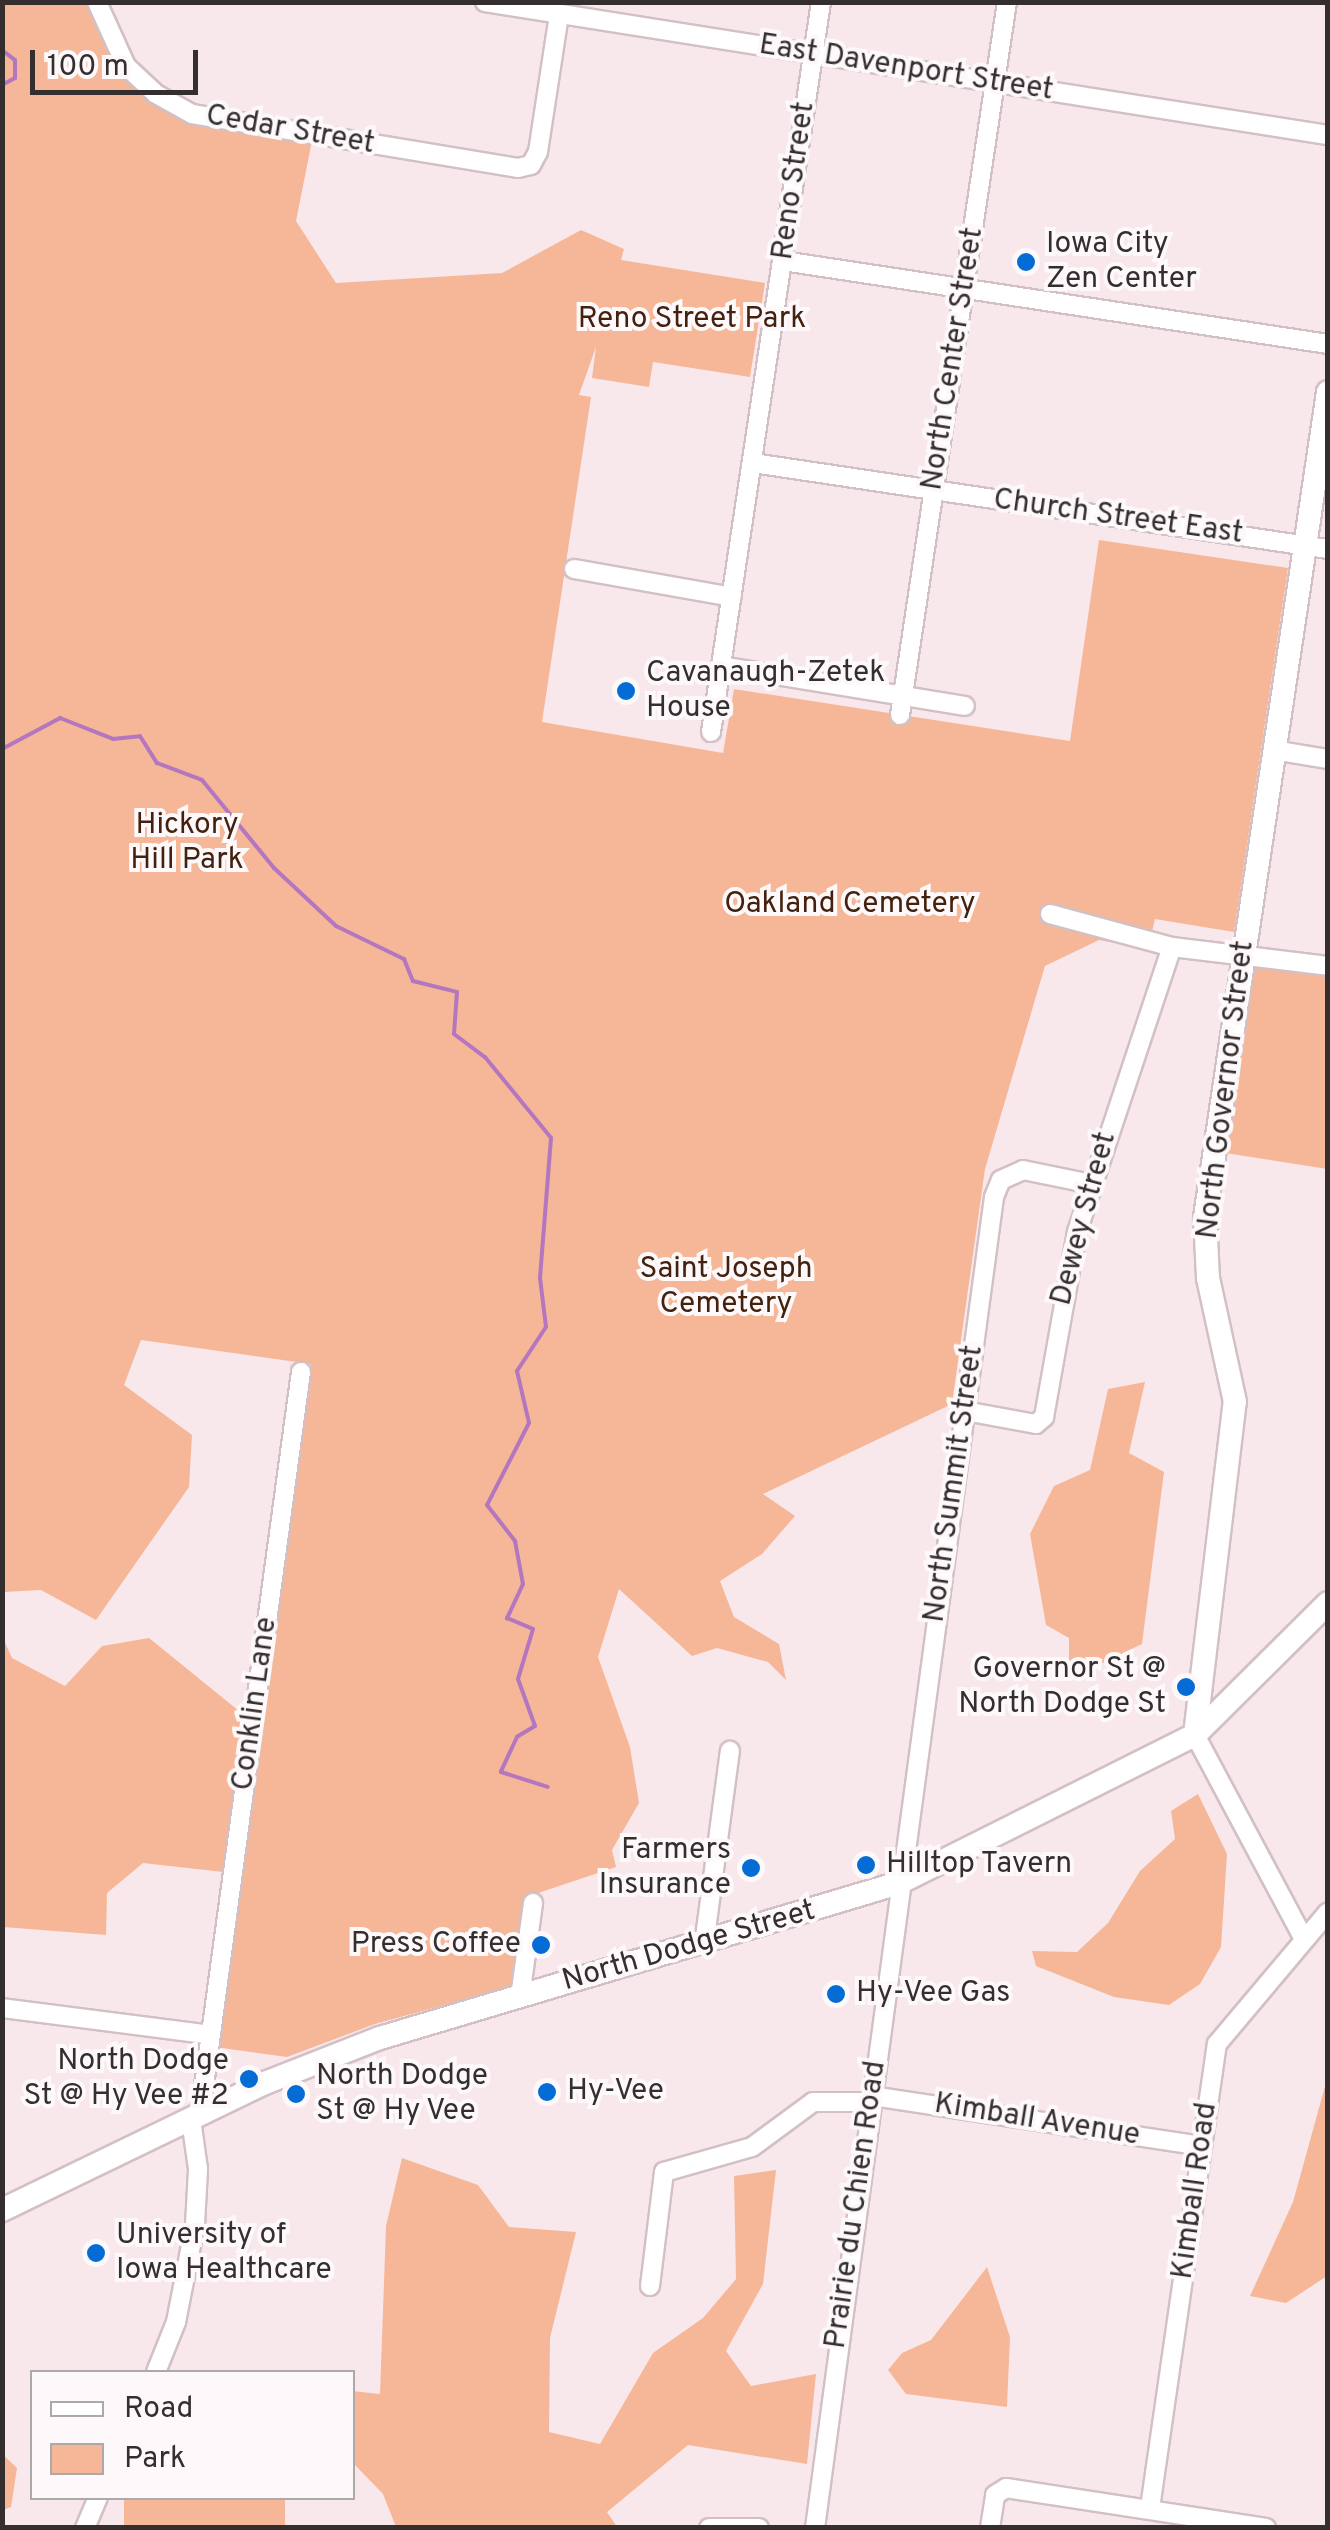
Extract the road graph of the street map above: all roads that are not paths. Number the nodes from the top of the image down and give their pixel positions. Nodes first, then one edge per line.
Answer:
1 (97, 2) edge
2 (484, 2) edge
3 (822, 2) edge
4 (1007, 2) edge
5 (558, 14) junction
6 (813, 58) junction
7 (995, 86) junction
8 (1328, 136) edge
9 (783, 260) junction
10 (964, 288) junction
11 (1328, 344) edge
12 (1328, 392) edge
13 (753, 463) junction
14 (934, 491) junction
15 (1316, 548) edge
16 (574, 568) dead end
17 (732, 597) junction
18 (721, 666) junction
19 (903, 696) junction
20 (966, 706) dead end
21 (900, 715) dead end
22 (711, 732) dead end
23 (1274, 750) junction
24 (1328, 758) edge
25 (1050, 914) dead end
26 (1172, 947) junction
27 (1245, 954) junction
28 (1328, 966) edge
29 (1092, 1184) junction
30 (301, 1372) dead end
31 (965, 1411) junction
32 (1328, 1602) edge
33 (1196, 1696) junction
34 (1228, 1701) junction
35 (1195, 1735) junction
36 (1171, 1746) junction
37 (730, 1750) dead end
38 (899, 1883) junction
39 (533, 1903) dead end
40 (1328, 1912) edge
41 (1304, 1939) junction
42 (704, 1945) junction
43 (520, 1997) junction
44 (2, 2008) edge
45 (206, 2034) junction
46 (872, 2099) junction
47 (195, 2117) junction
48 (1202, 2146) junction
49 (2, 2210) edge
50 (650, 2286) dead end
51 (157, 2370) edge
52 (97, 2500) edge
53 (1150, 2508) junction
54 (84, 2528) edge
55 (709, 2528) edge
56 (760, 2528) edge
57 (815, 2528) edge
58 (990, 2528) edge
59 (1266, 2528) edge

1 - 5 street, Cedar Street
2 - 5 street, East Davenport Street
3 - 6 street, Reno Street
4 - 7 street, North Center Street
5 - 6 street, East Davenport Street
6 - 7 street, East Davenport Street
6 - 9 street, Reno Street
7 - 8 street, East Davenport Street
7 - 10 street, North Center Street
9 - 10 street
9 - 13 street, Reno Street
10 - 11 street
10 - 14 street, North Center Street
12 - 15 main road, North Governor Street
13 - 14 street, Church Street East
13 - 17 street, Reno Street
14 - 15 street, Church Street East
14 - 19 street, North Center Street
15 - 23 main road, North Governor Street
16 - 17 street
17 - 18 street, Reno Street
18 - 19 street
18 - 22 street, Reno Street
19 - 20 street
19 - 21 street, North Center Street
23 - 24 street
23 - 27 main road, North Governor Street
25 - 26 street
26 - 27 street
26 - 29 street, Dewey Street
27 - 28 street
27 - 33 main road, North Governor Street
29 - 31 street, Dewey Street
29 - 31 street, North Summit Street
30 - 45 street, Conklin Lane
31 - 38 street, North Summit Street
32 - 34 main road, North Dodge Street
33 - 34 main road
33 - 35 main road, North Governor Street
33 - 36 main road
34 - 35 main road, North Dodge Street
35 - 36 main road, North Dodge Street
35 - 41 street, North Governor Street
36 - 38 main road, North Dodge Street
37 - 42 street
38 - 42 main road, North Dodge Street
38 - 46 street, Prairie du Chien Road
39 - 43 street
40 - 41 street, Kimball Road
41 - 48 street, Kimball Road
42 - 43 main road, North Dodge Street
43 - 47 main road, North Dodge Street
44 - 45 street
45 - 47 street, Conklin Lane
46 - 48 street, Kimball Avenue
46 - 50 street, Kimball Avenue
46 - 57 street, Prairie du Chien Road
47 - 49 main road, North Dodge Street
47 - 51 street, Conklin Lane
48 - 53 street, Kimball Road
52 - 54 street
53 - 58 street
53 - 59 street
55 - 56 street

